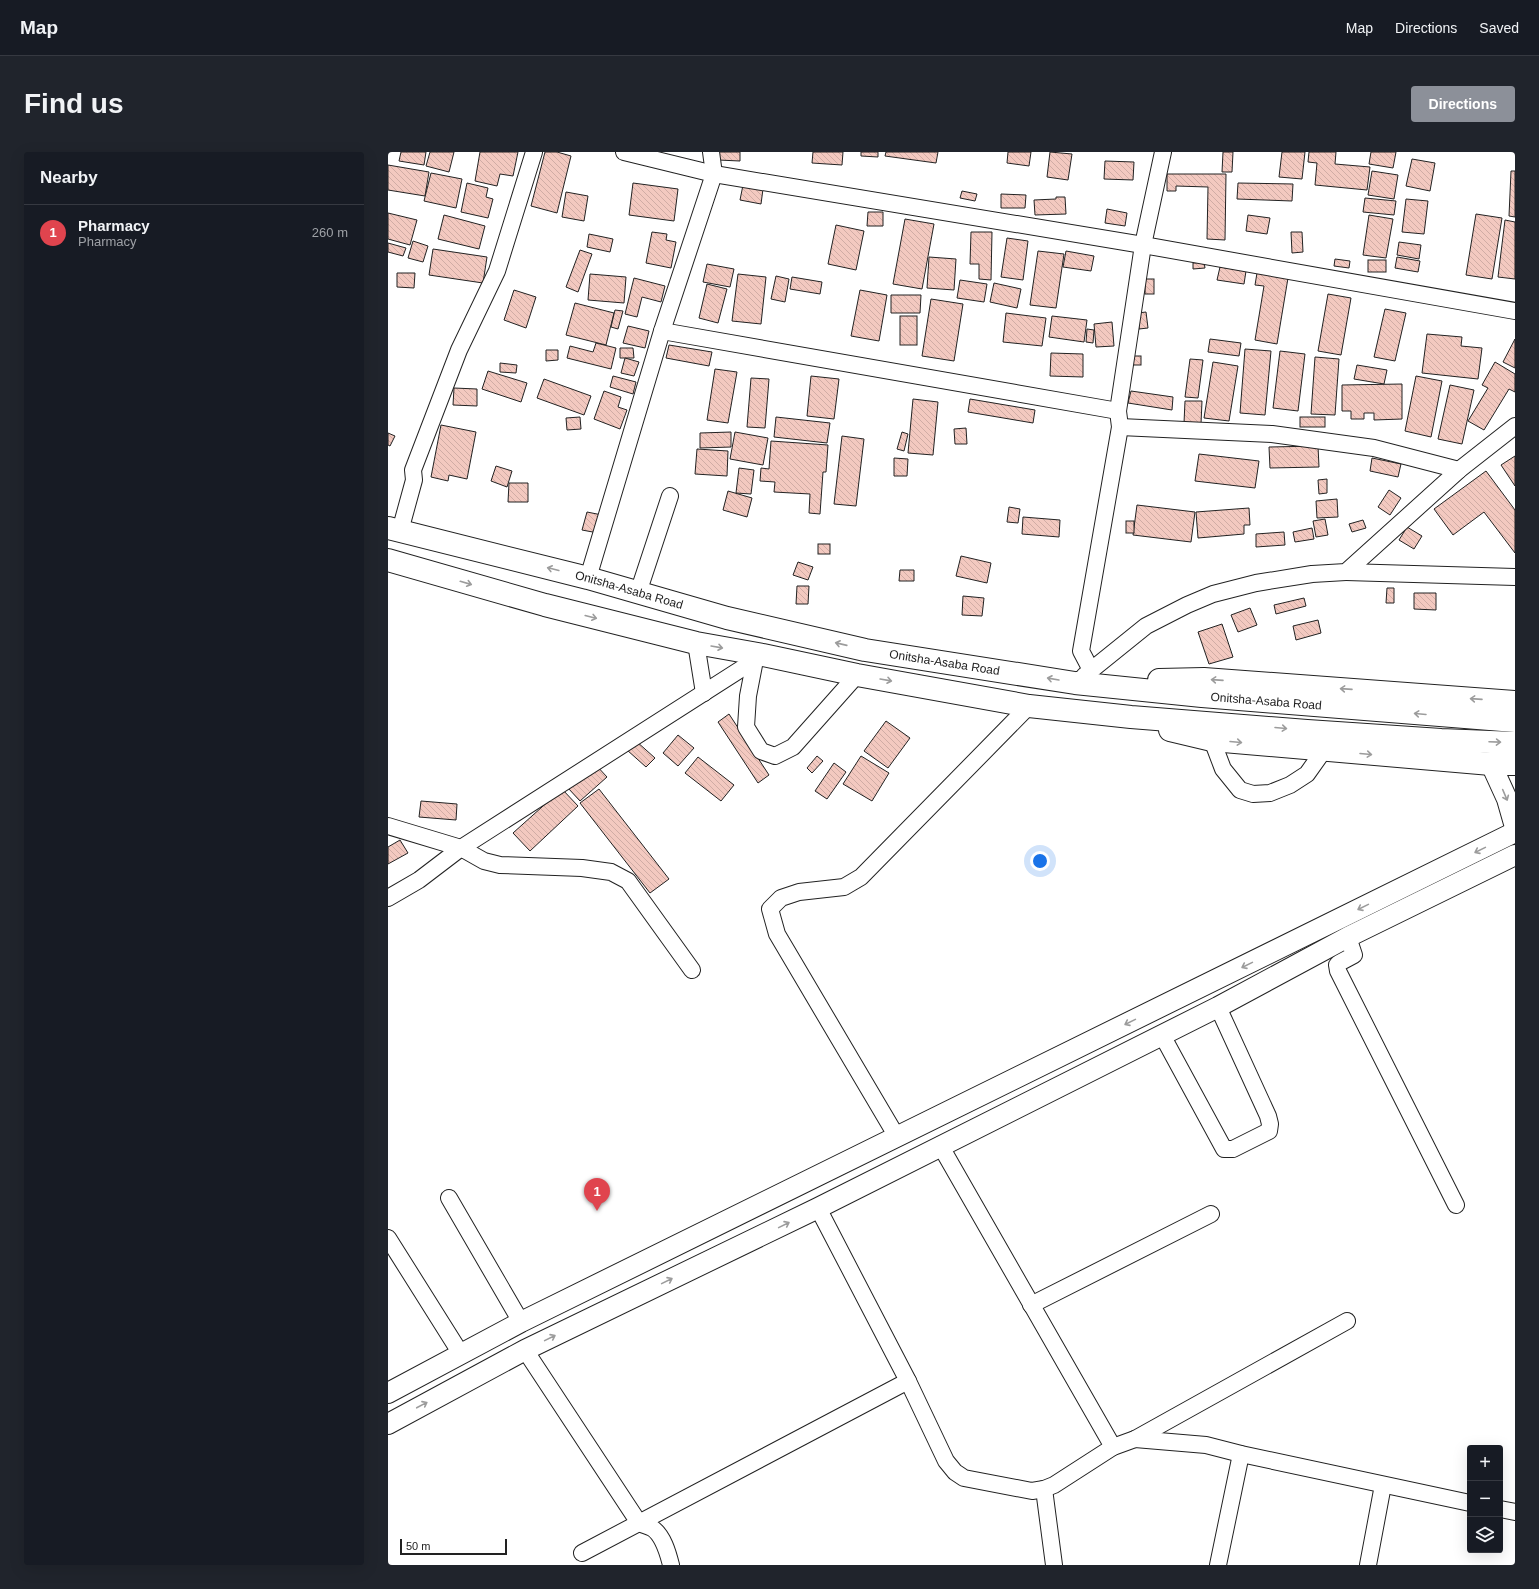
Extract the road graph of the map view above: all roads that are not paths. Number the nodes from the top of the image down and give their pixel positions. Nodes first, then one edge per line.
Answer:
1 (534, 152) edge
2 (624, 152) edge
3 (711, 152) edge
4 (1163, 152) edge
5 (714, 174) junction
6 (1143, 245) junction
7 (1515, 311) edge
8 (662, 331) junction
9 (1119, 419) junction
10 (1515, 426) edge
11 (1459, 470) junction
12 (670, 496) dead end
13 (394, 529) edge
14 (441, 542) junction
15 (388, 560) edge
16 (1346, 572) junction
17 (437, 574) junction
18 (1515, 577) edge
19 (588, 578) junction
20 (638, 593) junction
21 (696, 643) junction
22 (759, 658) junction
23 (857, 675) junction
24 (1083, 676) junction
25 (1119, 688) junction
26 (704, 693) junction
27 (1515, 702) edge
28 (1029, 706) junction
29 (1131, 717) junction
30 (1515, 721) edge
31 (1212, 740) junction
32 (1515, 743) edge
33 (1324, 750) junction
34 (1491, 764) junction
35 (1515, 764) edge
36 (388, 826) edge
37 (1515, 827) edge
38 (1515, 832) edge
39 (461, 848) junction
40 (1515, 855) edge
41 (388, 898) edge
42 (1348, 937) junction
43 (692, 970) dead end
44 (1218, 1007) junction
45 (1162, 1035) junction
46 (897, 1137) junction
47 (940, 1145) junction
48 (449, 1198) dead end
49 (1456, 1205) dead end
50 (818, 1208) junction
51 (1211, 1214) dead end
52 (388, 1238) edge
53 (1031, 1305) junction
54 (1347, 1321) dead end
55 (521, 1322) junction
56 (525, 1350) junction
57 (461, 1354) junction
58 (908, 1381) junction
59 (388, 1393) edge
60 (388, 1424) edge
61 (1135, 1439) junction
62 (1113, 1447) junction
63 (1241, 1454) junction
64 (1383, 1485) junction
65 (1044, 1490) junction
66 (1467, 1502) edge
67 (1503, 1510) edge
68 (1515, 1512) edge
69 (639, 1523) junction
70 (582, 1552) dead end
71 (672, 1565) edge
72 (1054, 1565) edge
73 (1218, 1565) edge
74 (1368, 1565) edge

1 - 13 street
2 - 5 street
3 - 5 street
4 - 6 street
5 - 6 street
5 - 8 street
6 - 7 street
6 - 9 street
8 - 9 street
8 - 19 street
9 - 11 street
9 - 24 street
10 - 11 street
11 - 16 street
12 - 20 street
13 - 14 highway, Onitsha-Asaba Road
14 - 17 highway
19 -> 14 highway, Onitsha-Asaba Road
15 - 17 highway
16 - 18 street
16 - 24 street
17 -> 21 highway
19 - 20 highway, Onitsha-Asaba Road
24 -> 20 highway, Onitsha-Asaba Road
21 -> 22 highway
21 - 26 street
22 - 23 highway
22 - 23 street
22 - 26 street
23 -> 28 highway
24 - 25 highway, Onitsha-Asaba Road
27 -> 25 highway
30 -> 25 highway, Onitsha-Asaba Road
26 - 39 street
28 - 29 highway
28 - 46 street
29 - 31 highway
29 -> 32 highway
31 -> 33 highway
31 - 33 street
33 -> 34 highway
34 - 35 highway
34 -> 37 main road
36 - 39 street
38 -> 46 main road
39 - 41 street
39 - 43 street
40 - 42 main road
42 - 44 main road
42 - 49 street
44 - 45 main road
44 - 45 street
45 - 47 main road
46 - 55 main road
47 - 50 main road
47 - 53 street
48 - 55 street
56 -> 50 main road
50 - 58 street
51 - 53 street
52 - 57 street
53 - 62 street
54 - 61 street
55 - 57 main road
60 -> 56 main road
56 - 69 street
57 - 59 main road
58 - 65 street
58 - 69 street
61 - 62 street
61 - 63 street
62 - 65 street
63 - 64 street
63 - 73 street
64 - 66 street
64 - 74 street
65 - 72 street
67 - 68 street
69 - 70 street
69 - 71 street

